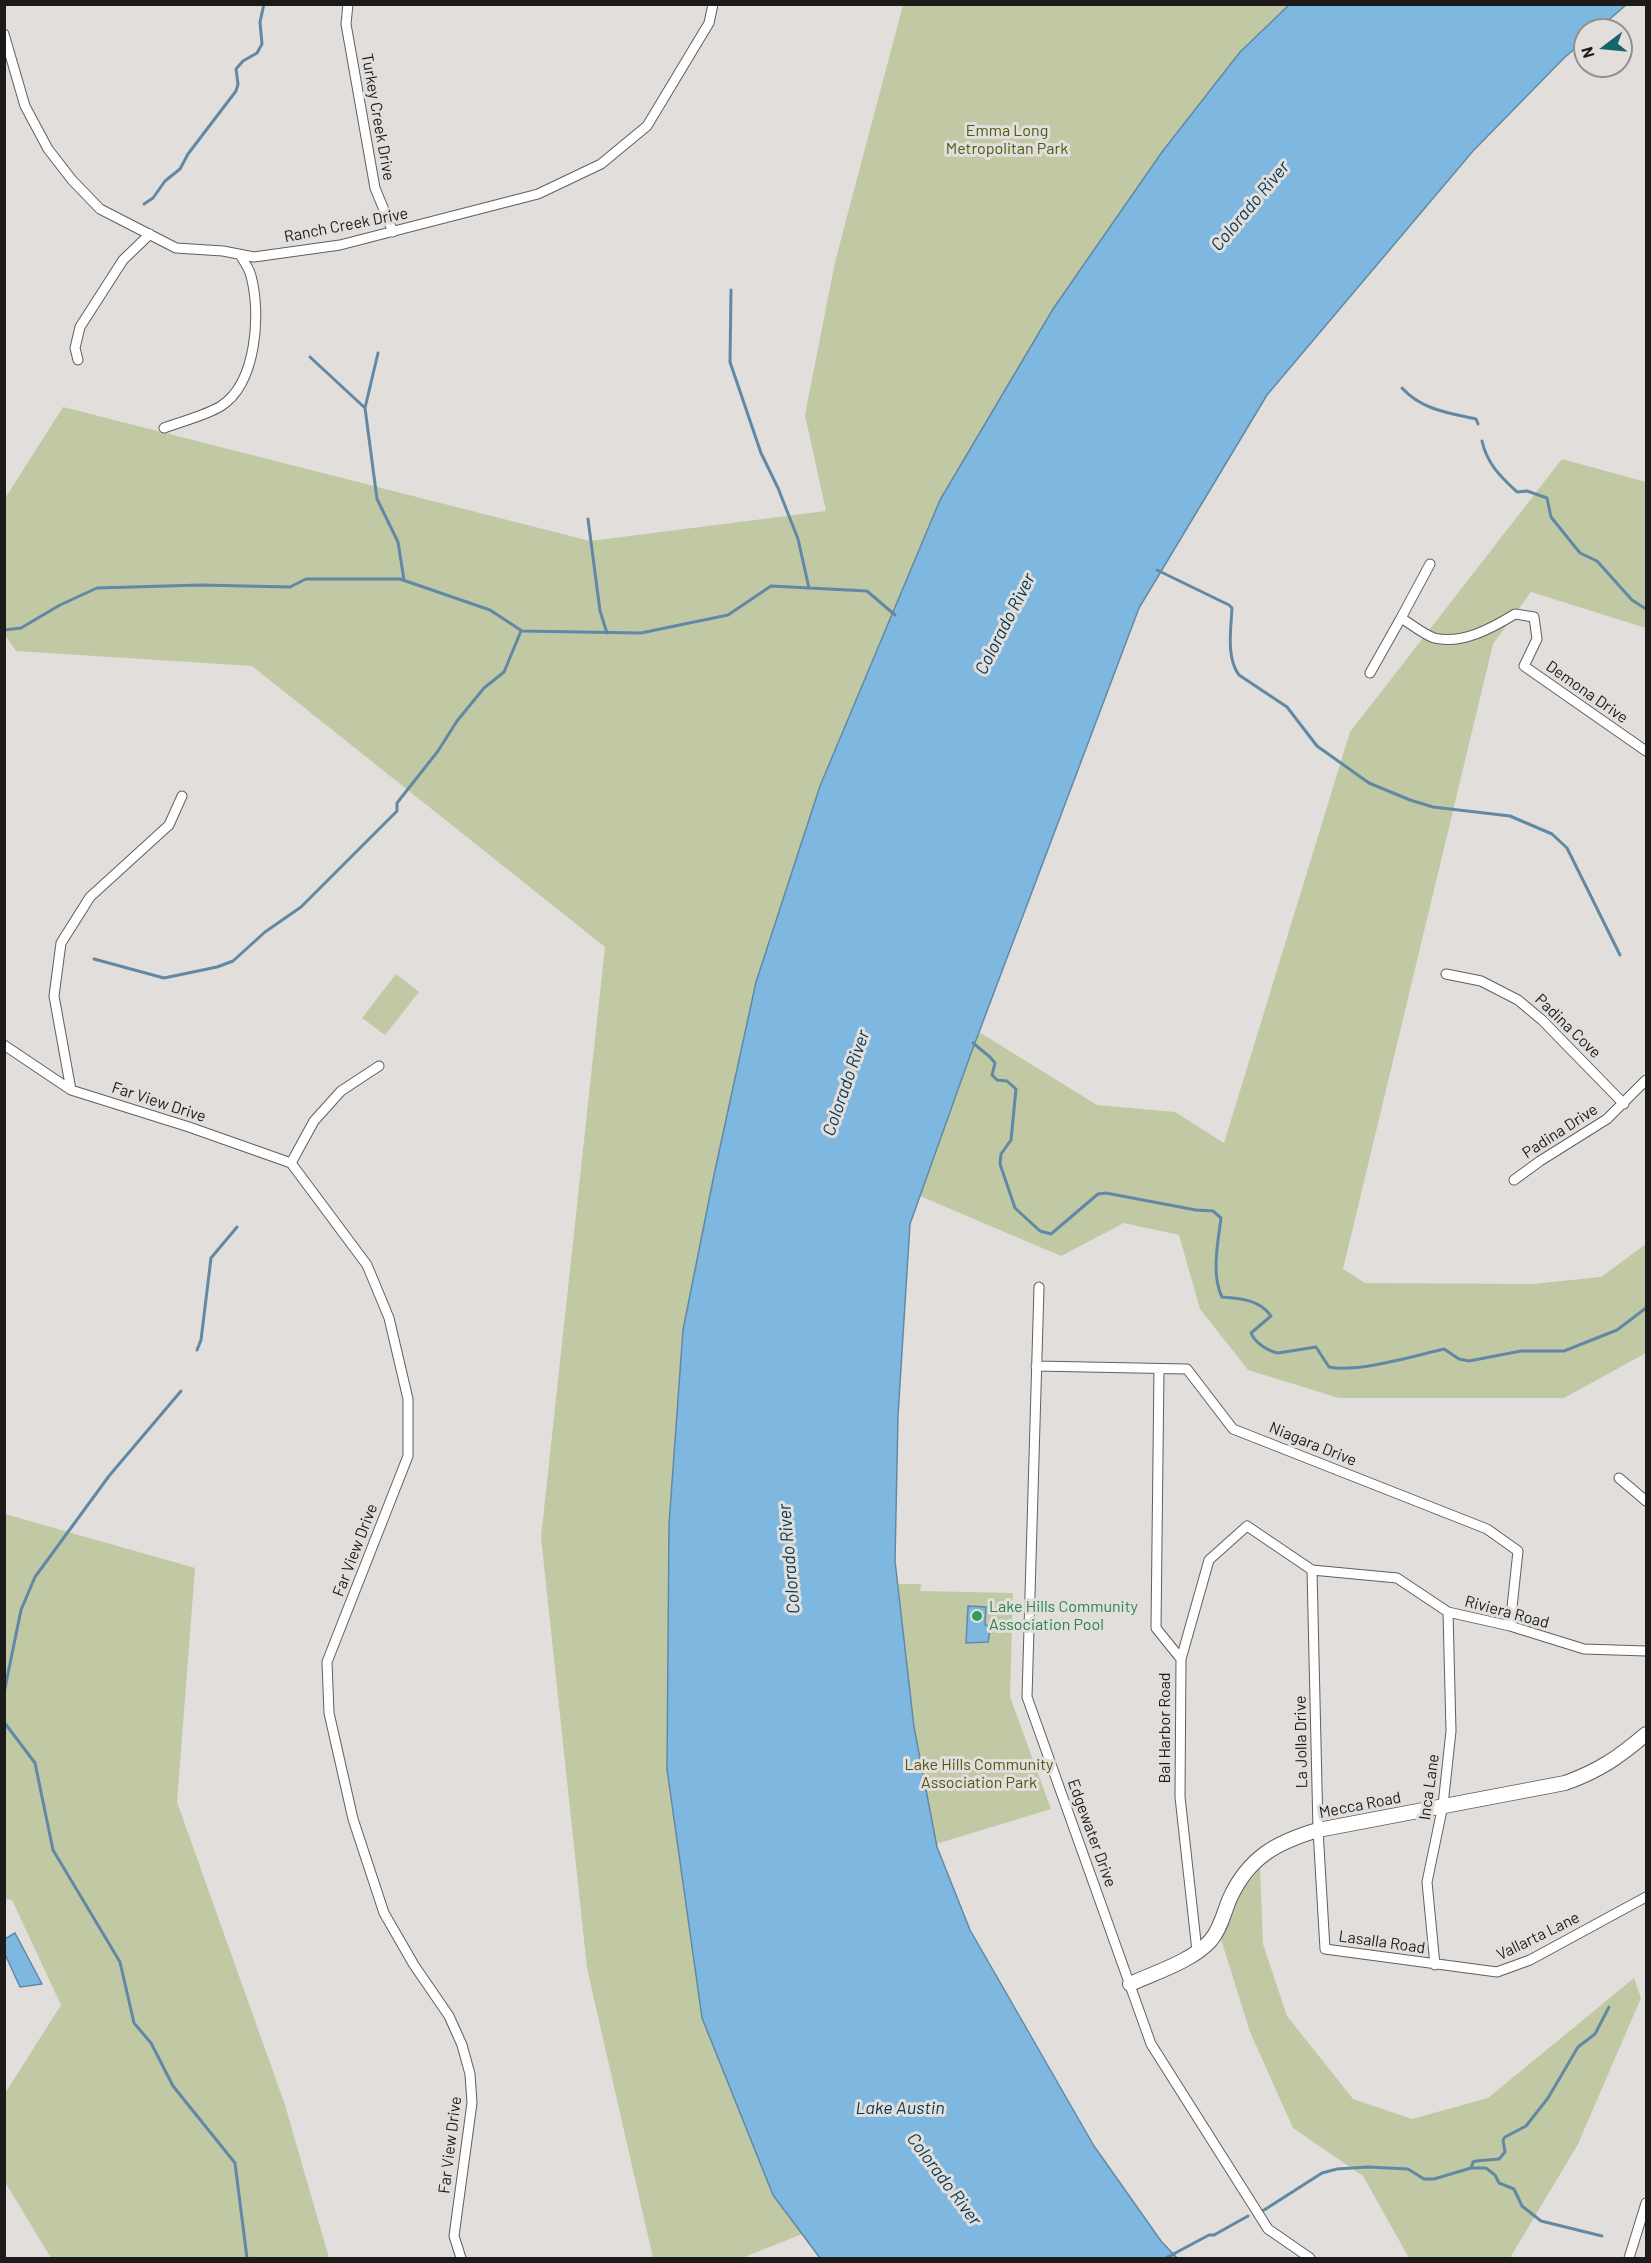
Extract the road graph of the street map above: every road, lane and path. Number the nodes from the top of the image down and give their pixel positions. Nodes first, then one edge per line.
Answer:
1 (348, 4) edge
2 (713, 4) edge
3 (4, 34) edge
4 (393, 232) junction
5 (150, 234) junction
6 (240, 255) junction
7 (78, 360) dead end
8 (164, 428) dead end
9 (1430, 564) dead end
10 (1401, 618) junction
11 (1371, 673) dead end
12 (1647, 751) edge
13 (182, 795) dead end
14 (1446, 974) dead end
15 (4, 1045) edge
16 (379, 1066) dead end
17 (1647, 1080) edge
18 (71, 1090) junction
19 (1624, 1104) junction
20 (291, 1163) junction
21 (1514, 1180) dead end
22 (1039, 1287) dead end
23 (1036, 1366) junction
24 (1159, 1369) junction
25 (1619, 1478) dead end
26 (1647, 1501) edge
27 (1312, 1570) junction
28 (1448, 1612) junction
29 (1510, 1626) junction
30 (1647, 1651) edge
31 (1181, 1659) junction
32 (1647, 1734) edge
33 (1443, 1805) junction
34 (1318, 1830) junction
35 (1647, 1897) edge
36 (1325, 1949) joint
37 (1197, 1951) junction
38 (1434, 1965) junction
39 (1130, 1984) junction
40 (1647, 2203) edge
41 (1642, 2231) edge
42 (461, 2259) edge
43 (1310, 2259) edge
44 (1629, 2259) edge

1 - 4 street, Turkey Creek Drive
2 - 4 street, Ranch Creek Drive
3 - 5 street, Ranch Creek Drive
4 - 6 street, Ranch Creek Drive
5 - 6 street, Ranch Creek Drive
5 - 7 street
6 - 8 street
9 - 10 street
10 - 11 street
10 - 12 street, Demona Drive
13 - 18 street
14 - 19 street, Padina Cove
15 - 18 street, Far View Drive
16 - 20 street
17 - 19 street, Padina Drive
18 - 20 street, Far View Drive
19 - 21 street, Padina Drive
20 - 42 street, Far View Drive
22 - 23 street, Edgewater Drive
23 - 24 street, Niagara Drive
23 - 39 street, Edgewater Drive
24 - 29 street, Niagara Drive
24 - 31 street, Bal Harbor Road
25 - 26 street
27 - 28 street, Riviera Road
27 - 31 street, Riviera Road
27 - 34 street, La Jolla Drive
28 - 29 street, Riviera Road
28 - 33 street, Inca Lane
29 - 30 street, Riviera Road
31 - 37 street, Bal Harbor Road
32 - 33 street, Mecca Road
33 - 34 street, Mecca Road
33 - 38 street, Inca Lane
34 - 36 street, La Jolla Drive
34 - 37 street, Mecca Road
35 - 38 street, Vallarta Lane
36 - 38 street, Lasalla Road
37 - 39 street, Mecca Road
39 - 43 street, Edgewater Drive
40 - 41 street
41 - 44 street

